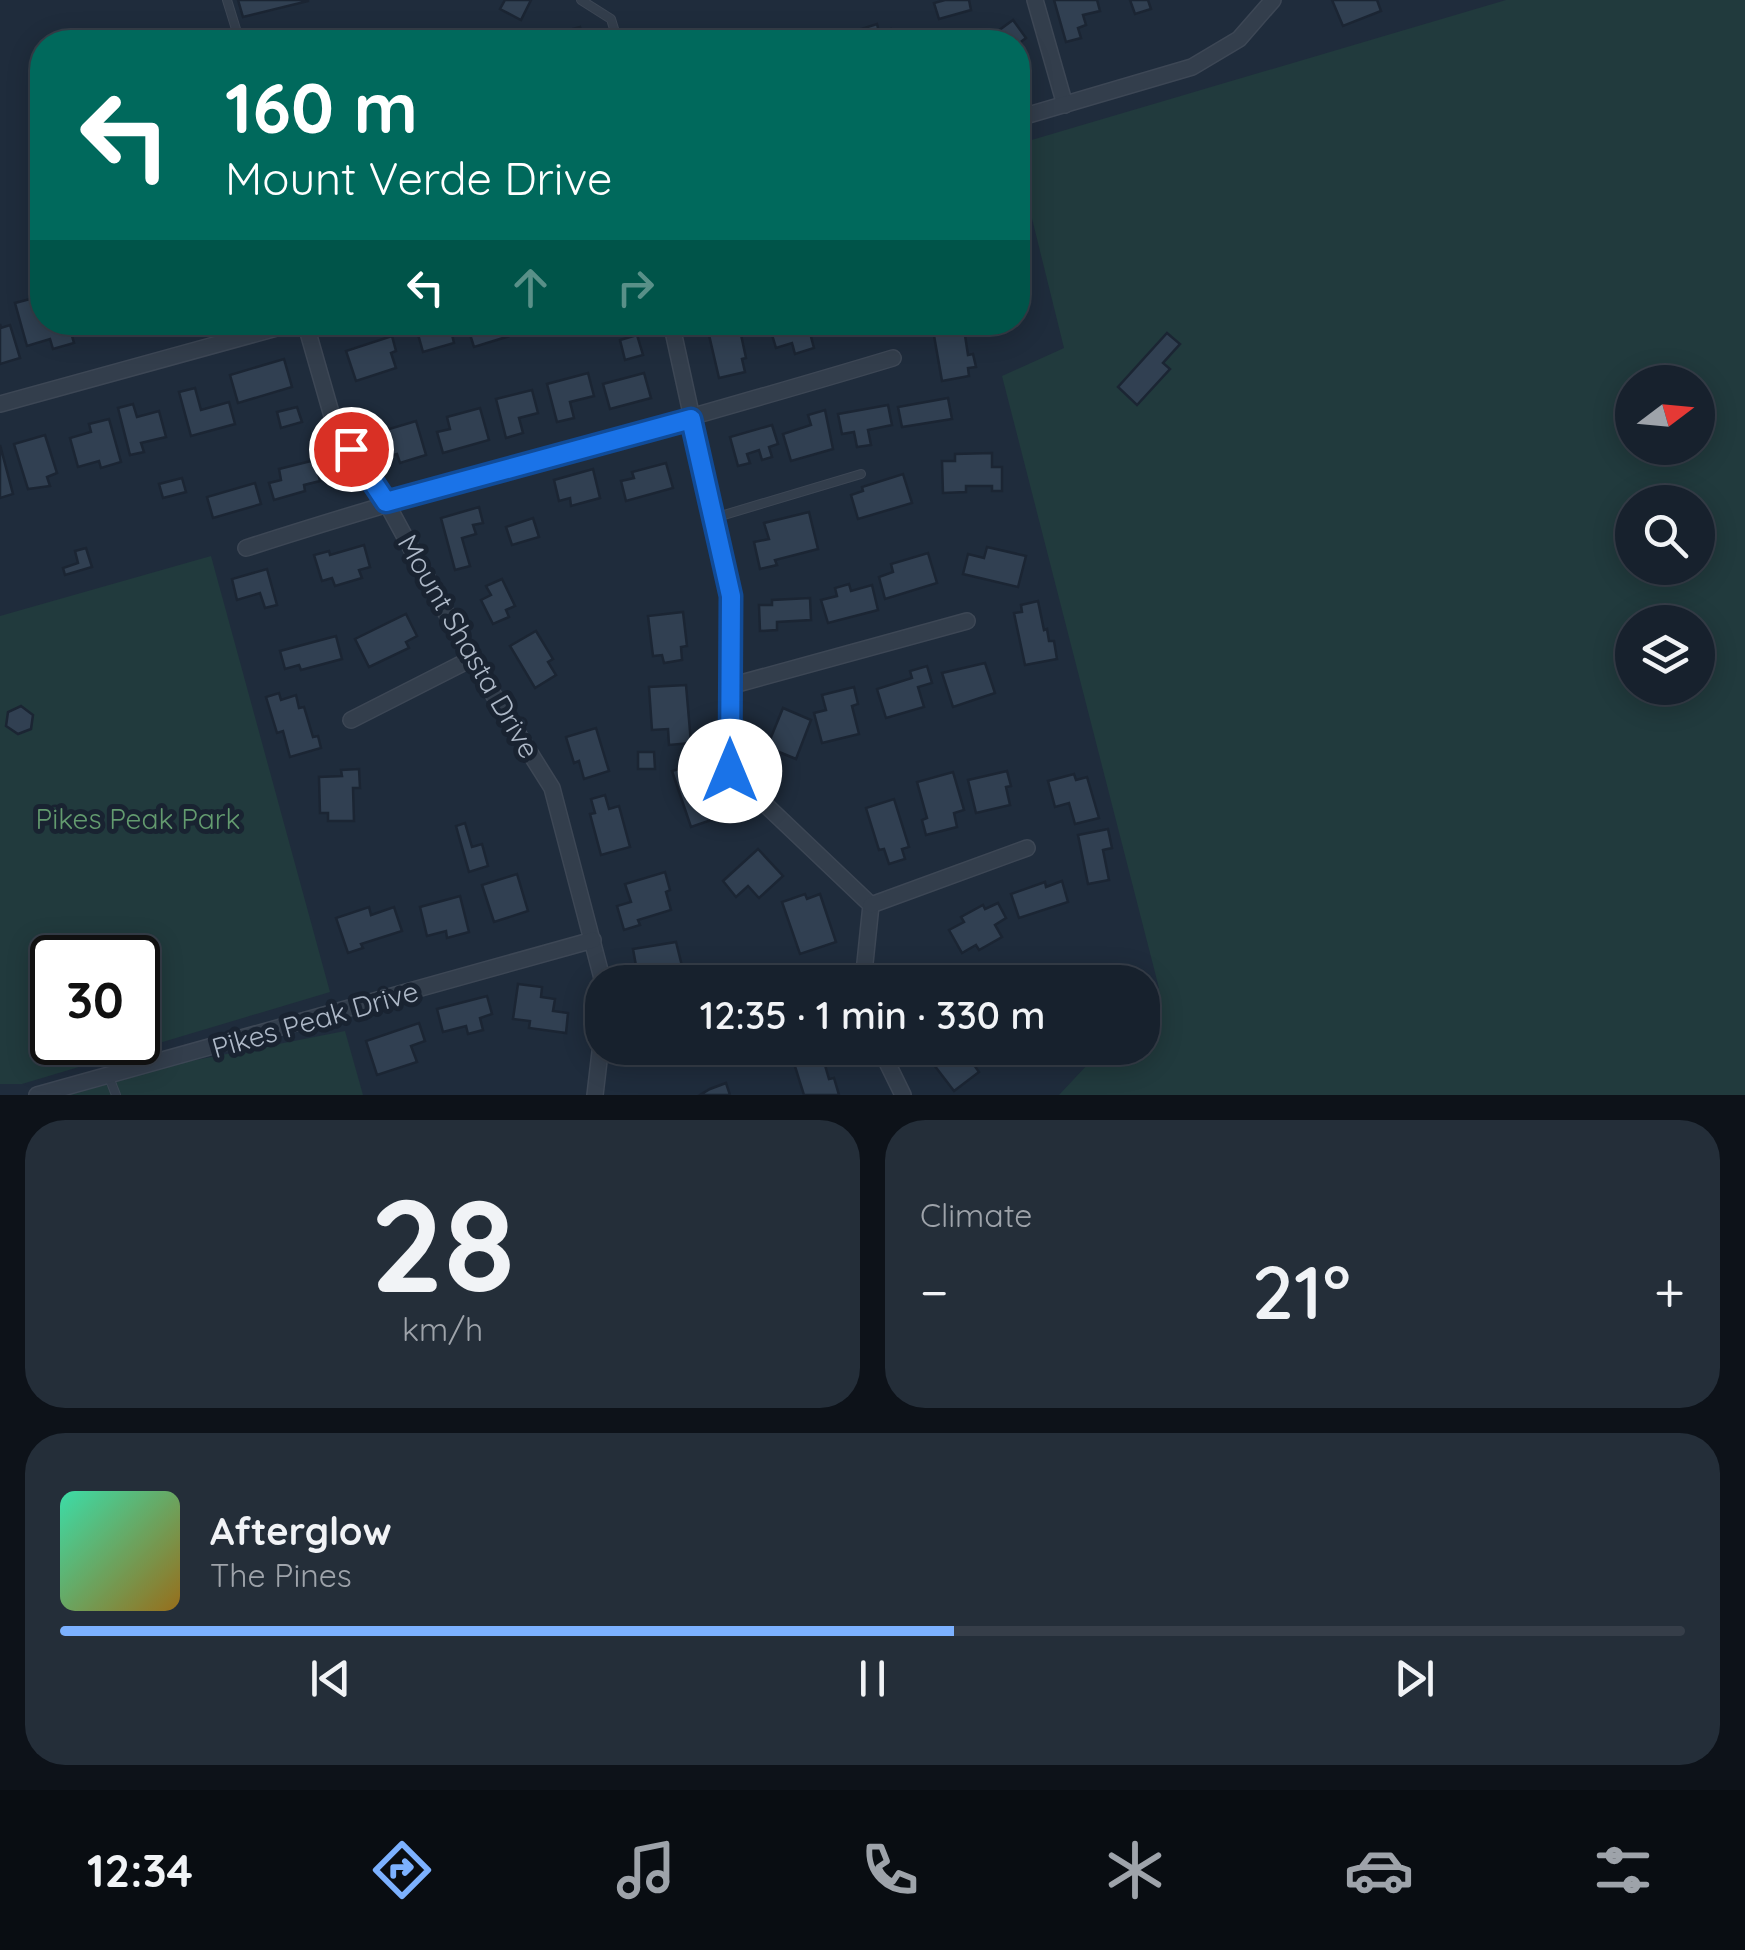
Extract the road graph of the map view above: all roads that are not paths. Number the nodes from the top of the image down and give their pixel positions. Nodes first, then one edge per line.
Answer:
1 (227, 0) edge
2 (581, 0) edge
3 (1035, 0) edge
4 (1274, 0) edge
5 (236, 30) edge
6 (614, 30) edge
7 (1065, 105) junction
8 (1030, 115) edge
9 (251, 335) edge
10 (310, 335) edge
11 (674, 335) edge
12 (893, 358) dead end
13 (0, 404) edge
14 (691, 419) junction
15 (860, 474) dead end
16 (386, 502) junction
17 (714, 518) junction
18 (246, 548) dead end
19 (966, 620) dead end
20 (471, 659) junction
21 (730, 686) junction
22 (350, 720) dead end
23 (1026, 848) dead end
24 (871, 905) junction
25 (593, 940) junction
26 (600, 965) edge
27 (864, 965) edge
28 (599, 1065) edge
29 (888, 1065) edge
30 (109, 1077) junction
31 (37, 1095) edge
32 (116, 1095) edge
33 (596, 1095) edge
34 (903, 1095) edge

1 - 5 lane
2 - 6 lane
3 - 7 street
4 - 7 street
7 - 8 street
9 - 13 street
10 - 16 street, Mount Shasta Drive
11 - 14 street
12 - 14 street
14 - 16 street
14 - 17 street
15 - 17 lane
16 - 18 street
16 - 20 street, Mount Shasta Drive
17 - 21 street
19 - 21 street
20 - 22 street
20 - 25 street, Mount Shasta Drive
21 - 24 street
23 - 24 street
24 - 27 street
25 - 26 street, Mount Shasta Drive
25 - 30 street, Pikes Peak Drive
28 - 33 street
29 - 34 street
30 - 31 street, Pikes Peak Drive
30 - 32 lane

